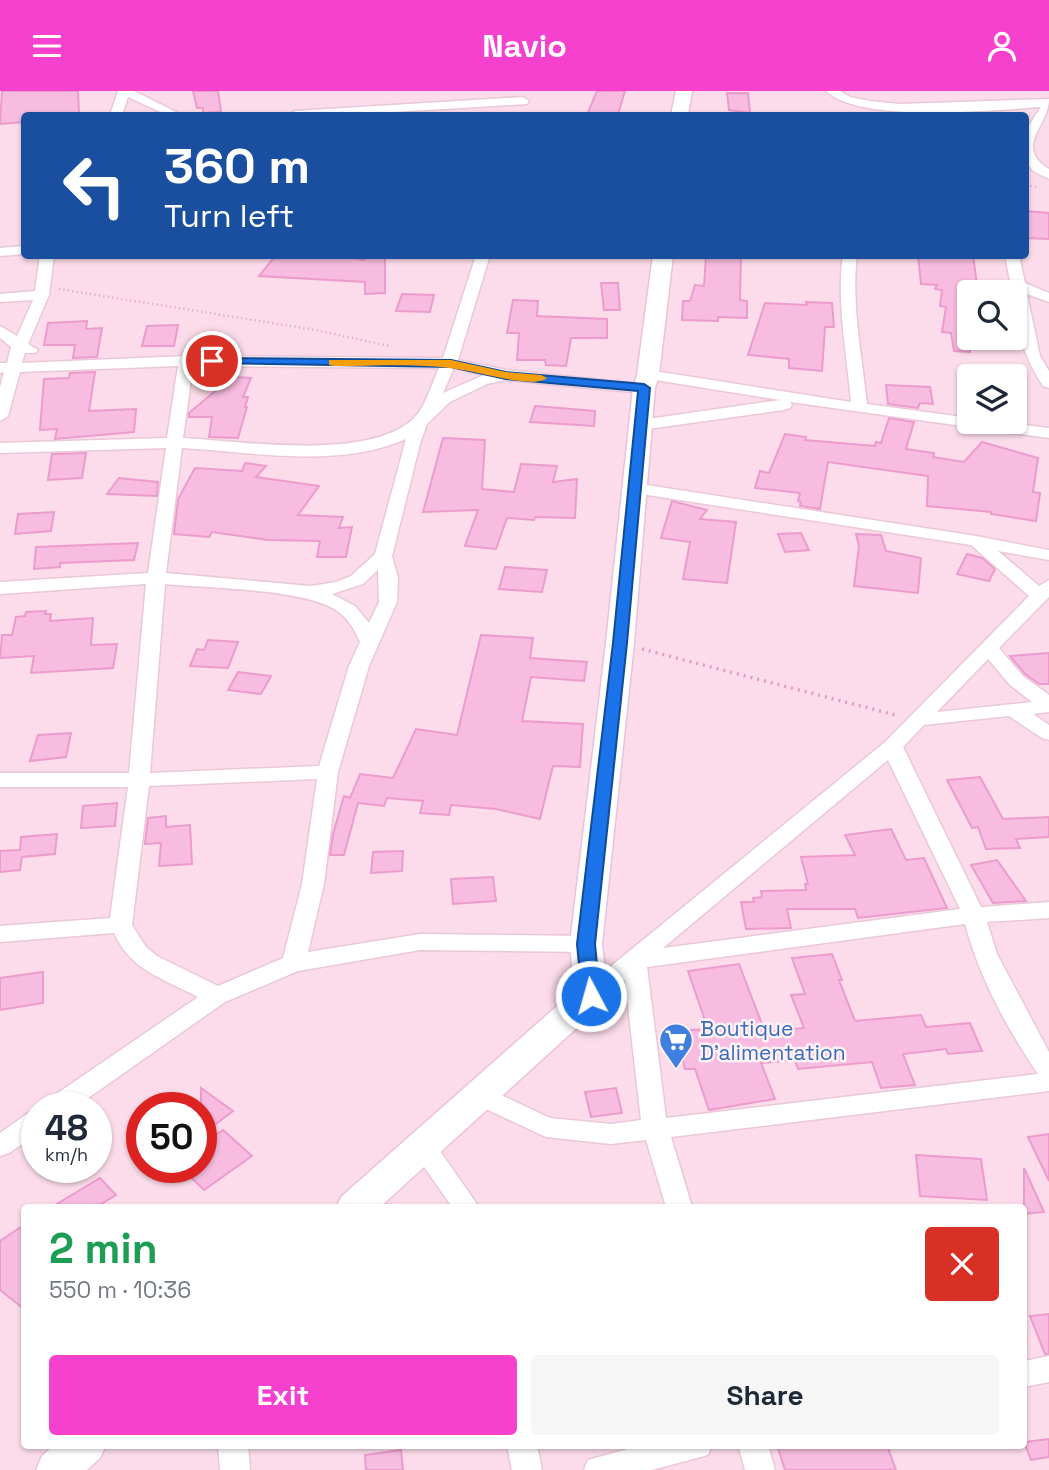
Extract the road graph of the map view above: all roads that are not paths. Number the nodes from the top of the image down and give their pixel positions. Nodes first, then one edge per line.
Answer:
1 (125, 91) edge
2 (684, 91) edge
3 (525, 96) edge
4 (834, 97) edge
5 (1049, 104) edge
6 (1015, 105) junction
7 (903, 107) junction
8 (117, 112) edge
9 (170, 112) edge
10 (331, 112) edge
11 (517, 112) edge
12 (680, 112) edge
13 (890, 112) edge
14 (1024, 112) edge
15 (1029, 116) edge
16 (1035, 121) junction
17 (1029, 141) edge
18 (1029, 160) edge
19 (1031, 166) junction
20 (1029, 171) edge
21 (1049, 175) edge
22 (21, 250) edge
23 (0, 252) edge
24 (46, 259) edge
25 (481, 259) edge
26 (662, 259) edge
27 (849, 259) edge
28 (1013, 259) edge
29 (1016, 280) edge
30 (1027, 289) edge
31 (42, 291) junction
32 (0, 298) edge
33 (1049, 298) edge
34 (1027, 307) edge
35 (1049, 311) edge
36 (0, 330) edge
37 (1027, 331) edge
38 (19, 346) junction
39 (186, 361) junction
40 (451, 363) junction
41 (63, 365) junction
42 (7, 367) edge
43 (506, 375) junction
44 (646, 381) junction
45 (1049, 383) edge
46 (825, 403) junction
47 (859, 408) junction
48 (0, 416) edge
49 (420, 422) junction
50 (641, 425) junction
51 (1049, 433) edge
52 (175, 443) junction
53 (0, 448) edge
54 (634, 488) junction
55 (976, 541) junction
56 (1049, 555) edge
57 (383, 556) junction
58 (156, 578) junction
59 (0, 588) edge
60 (1044, 591) edge
61 (311, 592) junction
62 (370, 643) junction
63 (990, 649) junction
64 (1049, 704) edge
65 (1012, 709) junction
66 (915, 720) junction
67 (1049, 734) edge
68 (892, 746) junction
69 (328, 772) junction
70 (0, 780) edge
71 (139, 780) junction
72 (1049, 910) edge
73 (974, 915) junction
74 (121, 925) junction
75 (0, 934) edge
76 (586, 944) junction
77 (634, 960) junction
78 (294, 963) junction
79 (217, 996) junction
80 (591, 996) junction
81 (1049, 1071) edge
82 (1049, 1082) edge
83 (78, 1092) edge
84 (482, 1095) junction
85 (655, 1128) junction
86 (21, 1131) edge
87 (0, 1146) edge
88 (424, 1148) junction
89 (359, 1204) edge
90 (464, 1204) edge
91 (678, 1204) edge
92 (1049, 1369) edge
93 (1027, 1373) edge
94 (81, 1449) edge
95 (233, 1449) edge
96 (523, 1449) edge
97 (681, 1449) edge
98 (754, 1449) edge
99 (57, 1470) edge
100 (235, 1470) edge
101 (527, 1470) edge
102 (599, 1470) edge
103 (760, 1470) edge

1 - 8 street
1 - 9 street
2 - 12 main road
3 - 10 street
3 - 11 street
4 - 7 street
5 - 6 street
5 - 16 street
6 - 7 street
6 - 14 street
7 - 13 street
15 - 16 street
16 - 17 street
18 - 19 street
19 - 20 street
19 - 21 street
22 - 23 street
24 - 31 street
25 - 40 street
26 - 44 main road
27 - 47 street
28 - 29 street
30 - 33 street
31 - 32 street
31 - 38 street
34 - 35 street
36 - 38 street
37 - 45 street
38 - 41 street
38 - 42 street
39 - 40 street
39 - 41 street
39 - 52 street
40 - 43 street
40 - 49 street
41 - 42 street
42 - 48 street
43 - 44 street
43 - 49 street
44 - 46 street
44 - 50 main road
46 - 47 street
46 - 50 street
47 - 51 street
49 - 52 street
49 - 57 street
50 - 54 main road
52 - 53 street
52 - 58 street
54 - 55 street
54 - 76 main road
55 - 56 street
55 - 60 street
57 - 61 street
57 - 62 street
58 - 59 street
58 - 61 street
58 - 71 street
60 - 63 street
61 - 62 street
62 - 69 street
63 - 64 street
63 - 66 street
64 - 65 street
65 - 66 street
65 - 67 street
66 - 68 street
68 - 73 street
68 - 77 street
69 - 71 street
69 - 78 street
70 - 71 street
71 - 74 street
72 - 73 street
73 - 77 street
73 - 81 street
74 - 75 street
74 - 79 street
76 - 78 street
76 - 80 main road
77 - 80 street
77 - 85 street
78 - 79 street
79 - 83 street
80 - 84 main road
82 - 85 street
84 - 85 street
84 - 88 main road
85 - 91 street
86 - 87 street
88 - 89 main road
88 - 90 street
92 - 93 street
94 - 99 main road
95 - 100 street
96 - 101 street
97 - 102 street
98 - 103 street

